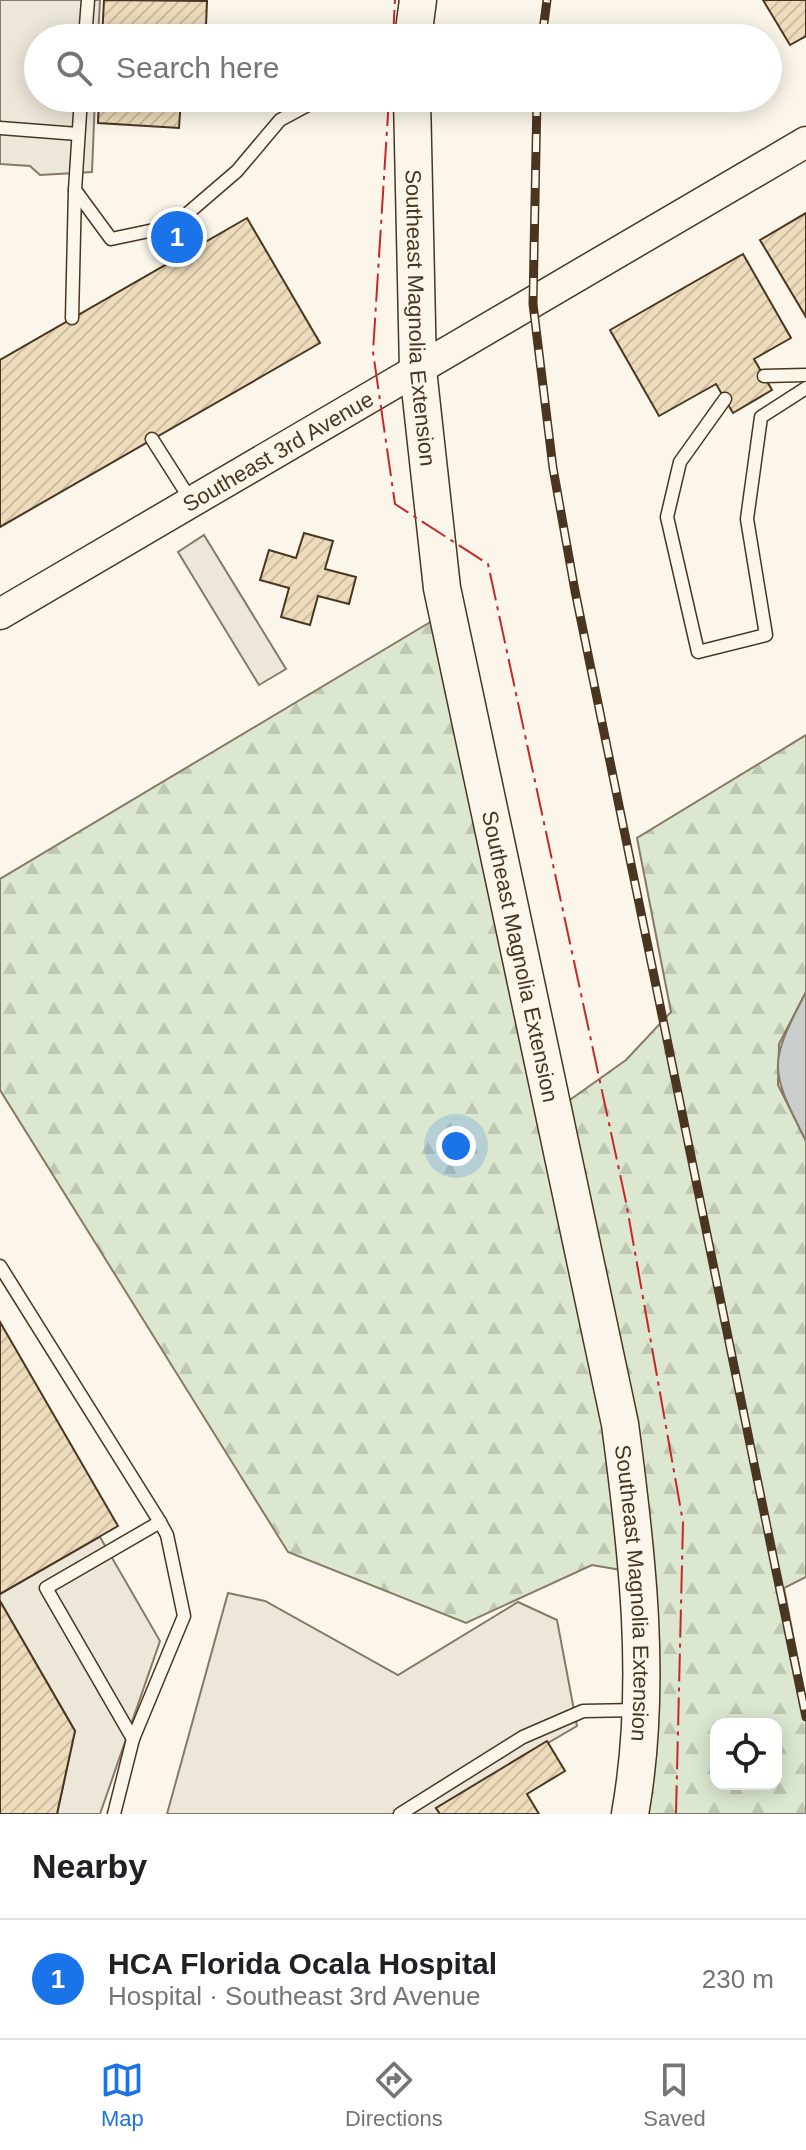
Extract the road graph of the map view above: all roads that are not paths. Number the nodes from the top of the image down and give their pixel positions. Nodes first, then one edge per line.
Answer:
1 (88, 0) edge
2 (418, 0) edge
3 (86, 24) edge
4 (415, 24) edge
5 (80, 112) edge
6 (295, 112) edge
7 (412, 112) edge
8 (0, 128) edge
9 (78, 134) junction
10 (806, 142) edge
11 (75, 190) junction
12 (72, 318) dead end
13 (418, 370) junction
14 (806, 375) edge
15 (764, 376) dead end
16 (806, 388) edge
17 (725, 399) dead end
18 (152, 439) dead end
19 (192, 502) junction
20 (0, 614) edge
21 (0, 1266) edge
22 (160, 1522) junction
23 (638, 1710) junction
24 (133, 1739) junction
25 (114, 1814) edge
26 (400, 1814) edge
27 (630, 1814) edge

1 - 3 lane
2 - 4 main road
5 - 9 lane
6 - 11 lane
7 - 13 main road, Southeast Magnolia Extension
8 - 9 lane
9 - 11 lane
10 - 13 street, Southeast 3rd Avenue
11 - 12 lane
13 - 19 street, Southeast 3rd Avenue
13 - 23 main road, Southeast Magnolia Extension
14 - 15 lane
16 - 17 lane
18 - 19 lane
19 - 20 street, Southeast 3rd Avenue
21 - 22 lane
22 - 24 lane
22 - 24 lane
23 - 26 lane
23 - 27 main road, Southeast Magnolia Extension
24 - 25 lane

